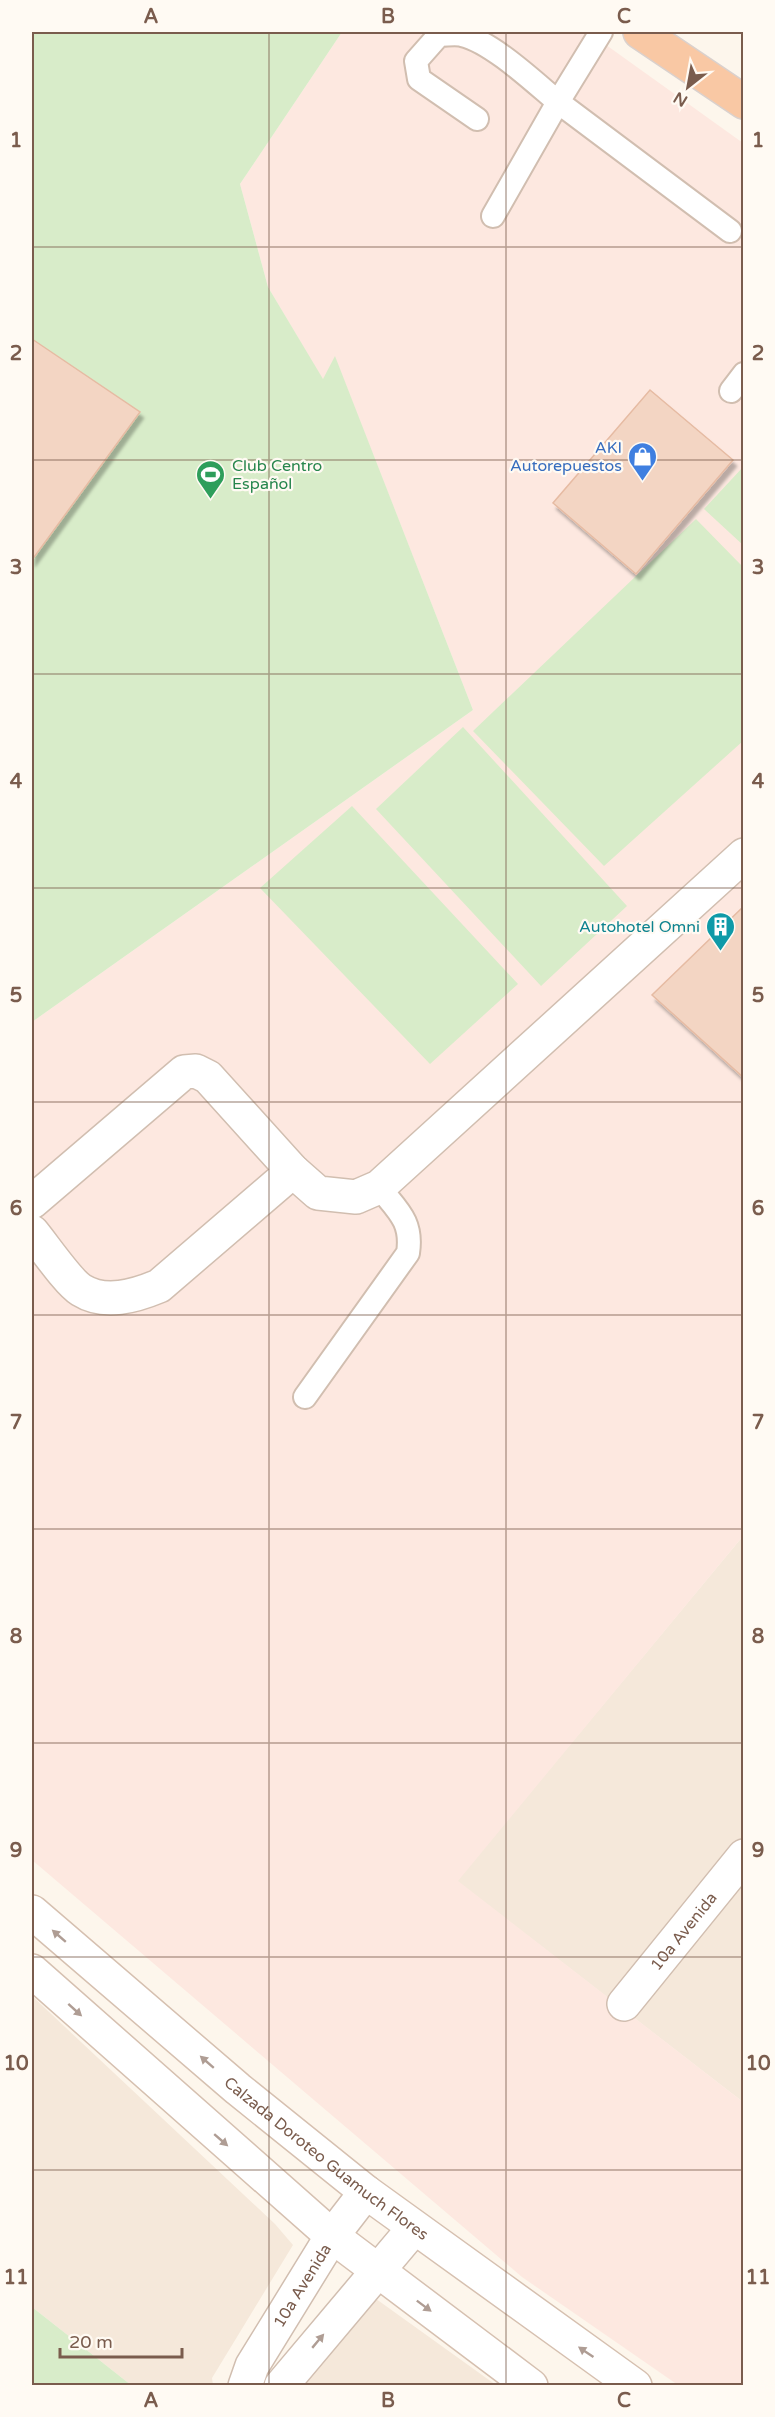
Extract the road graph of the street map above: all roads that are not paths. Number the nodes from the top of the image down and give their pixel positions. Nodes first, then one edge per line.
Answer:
1 (601, 32) edge
2 (640, 32) edge
3 (558, 102) junction
4 (744, 102) edge
5 (477, 119) dead end
6 (493, 216) dead end
7 (730, 231) dead end
8 (744, 855) edge
9 (293, 1171) junction
10 (379, 1187) junction
11 (32, 1202) edge
12 (32, 1232) edge
13 (305, 1397) dead end
14 (742, 1860) edge
15 (32, 1912) edge
16 (32, 1971) edge
17 (624, 2004) dead end
18 (366, 2192) junction
19 (414, 2228) junction
20 (332, 2236) junction
21 (378, 2270) junction
22 (245, 2385) edge
23 (281, 2385) edge
24 (531, 2385) edge
25 (634, 2385) edge

1 - 3 lane
2 - 4 highway
3 - 5 lane
3 - 6 lane
3 - 7 lane
8 - 10 street
9 - 10 street
9 - 11 street
9 - 12 street
10 - 13 lane
14 - 17 street, 10a Avenida
18 -> 15 street, Calzada Doroteo Guamuch Flores
16 -> 20 street
18 - 19 street, Calzada Doroteo Guamuch Flores
18 - 20 street, 10a Avenida
19 - 21 street
25 -> 19 street, Calzada Doroteo Guamuch Flores
20 - 21 street
20 - 22 street, 10a Avenida
23 -> 21 street
21 -> 24 street

